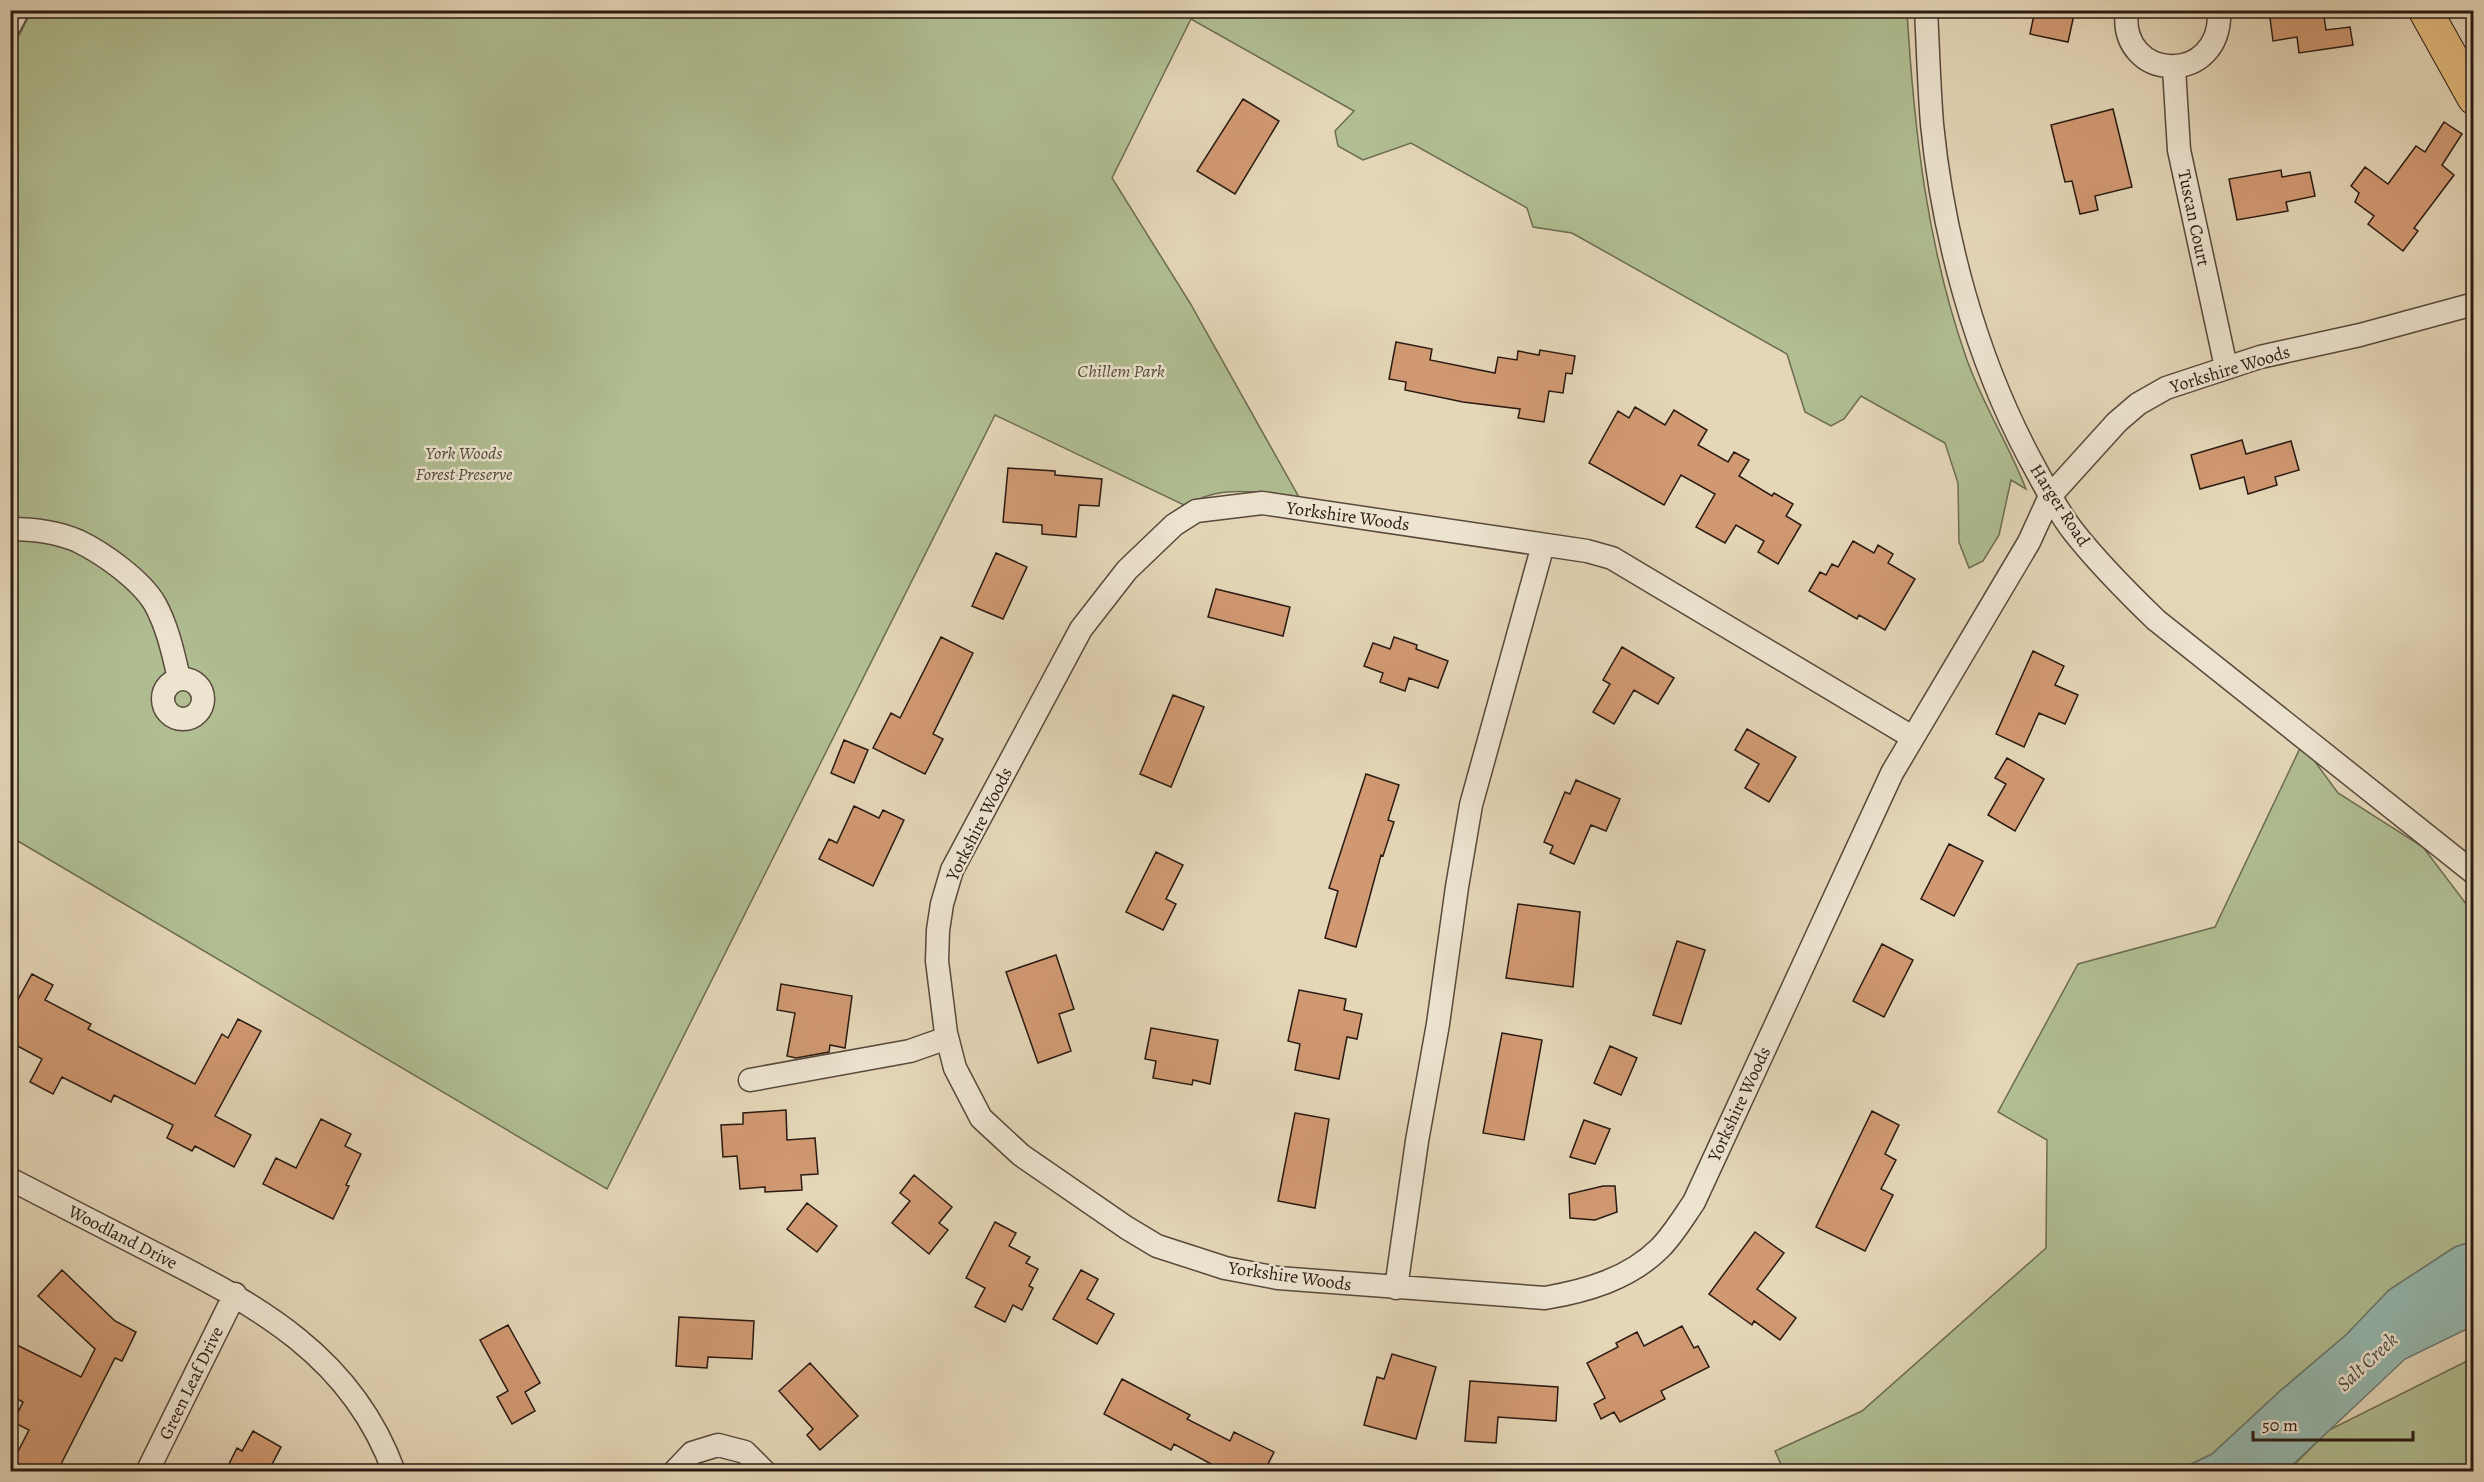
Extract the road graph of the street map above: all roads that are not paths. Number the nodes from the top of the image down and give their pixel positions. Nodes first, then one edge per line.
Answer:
1 (18, 10) edge
2 (1926, 10) edge
3 (2127, 10) edge
4 (2219, 10) edge
5 (2426, 10) edge
6 (2449, 10) edge
7 (10, 25) edge
8 (2474, 61) edge
9 (2174, 68) junction
10 (2474, 98) edge
11 (2474, 304) edge
12 (2226, 367) junction
13 (2050, 496) junction
14 (10, 529) edge
15 (1543, 545) junction
16 (178, 678) dead end
17 (1912, 737) junction
18 (2474, 873) edge
19 (947, 1038) junction
20 (750, 1080) dead end
21 (10, 1179) edge
22 (1396, 1288) junction
23 (235, 1294) junction
24 (147, 1472) edge
25 (394, 1472) edge
26 (674, 1472) edge
27 (765, 1472) edge

1 - 7 street
2 - 13 street, Harger Road
3 - 9 street
4 - 9 street
5 - 10 highway
6 - 8 highway
9 - 12 street, Tuscan Court
11 - 12 street, Yorkshire Woods
12 - 13 street, Yorkshire Woods
13 - 17 street, Yorkshire Woods
13 - 18 street, Harger Road
14 - 16 street
15 - 17 street, Yorkshire Woods
15 - 19 street, Yorkshire Woods
15 - 22 street
17 - 22 street, Yorkshire Woods
19 - 20 street
19 - 22 street, Yorkshire Woods
21 - 23 street, Woodland Drive
23 - 24 street, Green Leaf Drive
23 - 25 street, Woodland Drive
26 - 27 street

